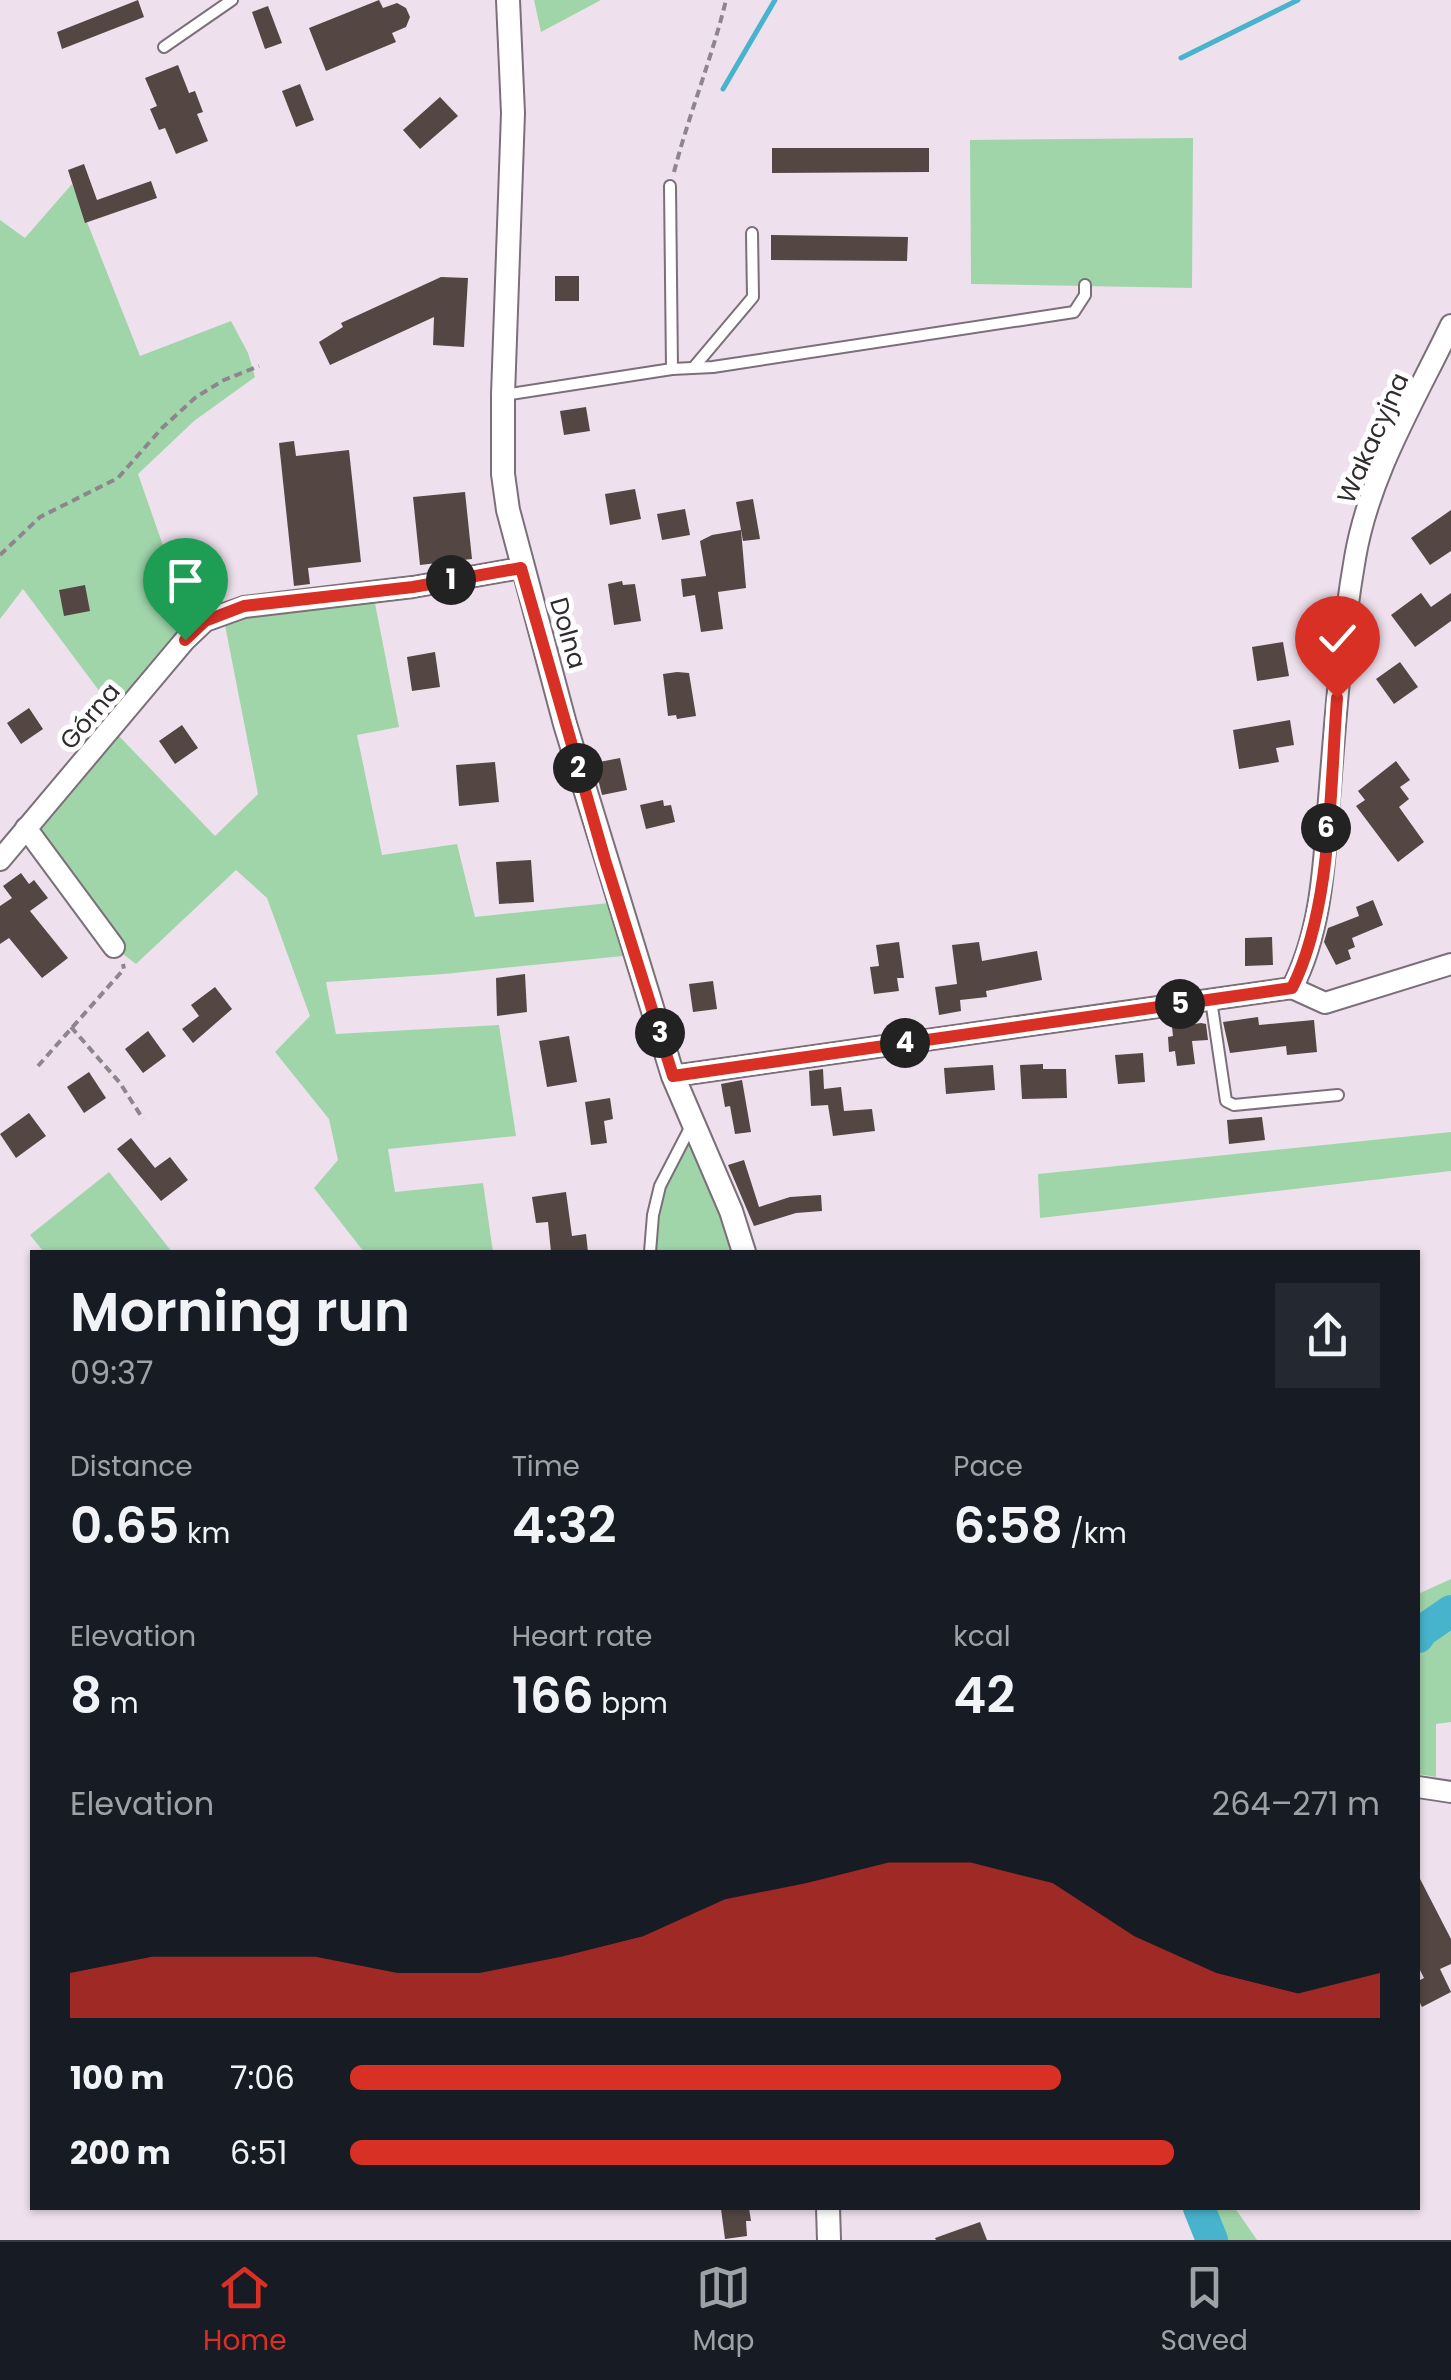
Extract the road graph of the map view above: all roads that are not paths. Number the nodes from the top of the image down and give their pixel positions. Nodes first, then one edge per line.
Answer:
1 (232, 0) edge
2 (508, 0) edge
3 (164, 47) dead end
4 (670, 186) road end
5 (752, 233) dead end
6 (1086, 285) dead end
7 (1451, 325) edge
8 (693, 368) junction
9 (672, 369) junction
10 (503, 395) junction
11 (521, 568) junction
12 (26, 828) junction
13 (0, 860) edge
14 (114, 947) road end
15 (1451, 964) edge
16 (1292, 988) junction
17 (1211, 1000) junction
18 (673, 1076) junction
19 (1338, 1095) dead end
20 (693, 1123) junction
21 (650, 1250) edge
22 (743, 1250) edge
23 (1420, 1787) edge
24 (1448, 1798) edge
25 (828, 2210) edge
26 (829, 2240) edge

1 - 3 lane
2 - 10 street, Dolna
4 - 9 lane
5 - 8 lane
6 - 8 lane
7 - 16 street, Wakacyjna
8 - 9 lane
9 - 10 lane
10 - 11 street, Dolna
11 - 12 street, Górna
11 - 18 street, Dolna
12 - 13 street, Górna
12 - 14 street
15 - 16 street
16 - 17 street
17 - 18 street
17 - 19 lane
18 - 20 street, Dolna
20 - 21 lane
20 - 22 street, Dolna
23 - 24 street
25 - 26 street

